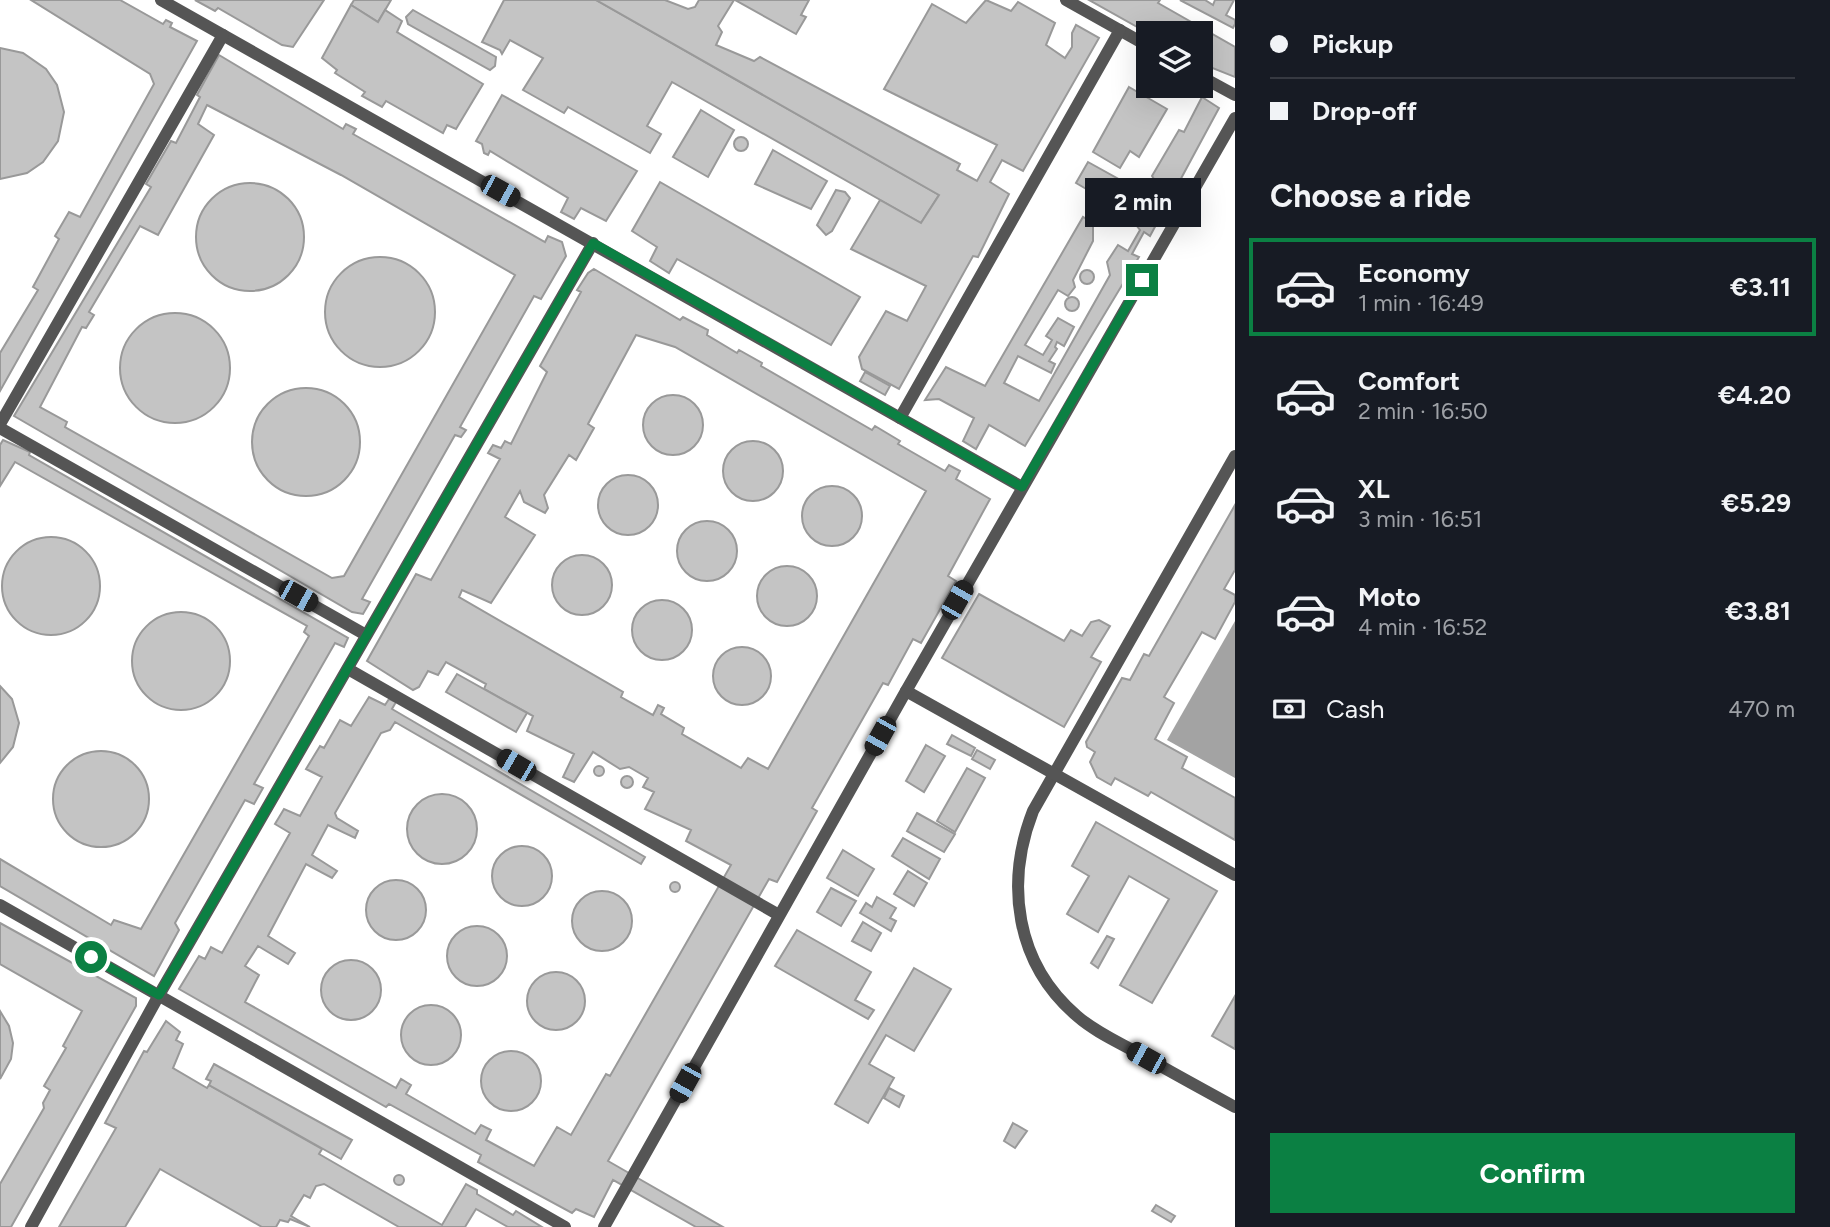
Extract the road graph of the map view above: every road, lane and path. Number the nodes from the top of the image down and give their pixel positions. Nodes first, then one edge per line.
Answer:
1 (161, 0) edge
2 (1066, 0) edge
3 (1120, 30) junction
4 (223, 35) junction
5 (1136, 39) edge
6 (1213, 83) edge
7 (1235, 95) edge
8 (1235, 118) edge
9 (593, 243) junction
10 (900, 418) junction
11 (0, 426) edge
12 (1235, 456) edge
13 (1022, 487) junction
14 (366, 635) junction
15 (348, 669) junction
16 (906, 691) junction
17 (1055, 774) junction
18 (1235, 875) edge
19 (0, 905) edge
20 (779, 915) junction
21 (159, 995) junction
22 (1235, 1107) edge
23 (30, 1227) edge
24 (565, 1227) edge
25 (604, 1227) edge

1 - 4 lane
2 - 3 lane
3 - 5 lane
3 - 10 lane
4 - 9 lane
4 - 11 lane
6 - 7 lane
8 - 13 lane
9 - 10 lane
9 - 14 lane
10 - 13 lane
11 - 14 lane
12 - 17 lane
13 - 16 lane
14 - 15 lane
15 - 20 lane
15 - 21 lane
16 - 17 lane
16 - 20 lane
17 - 18 lane
17 - 22 lane
19 - 21 lane
20 - 25 lane
21 - 23 lane
21 - 24 lane

